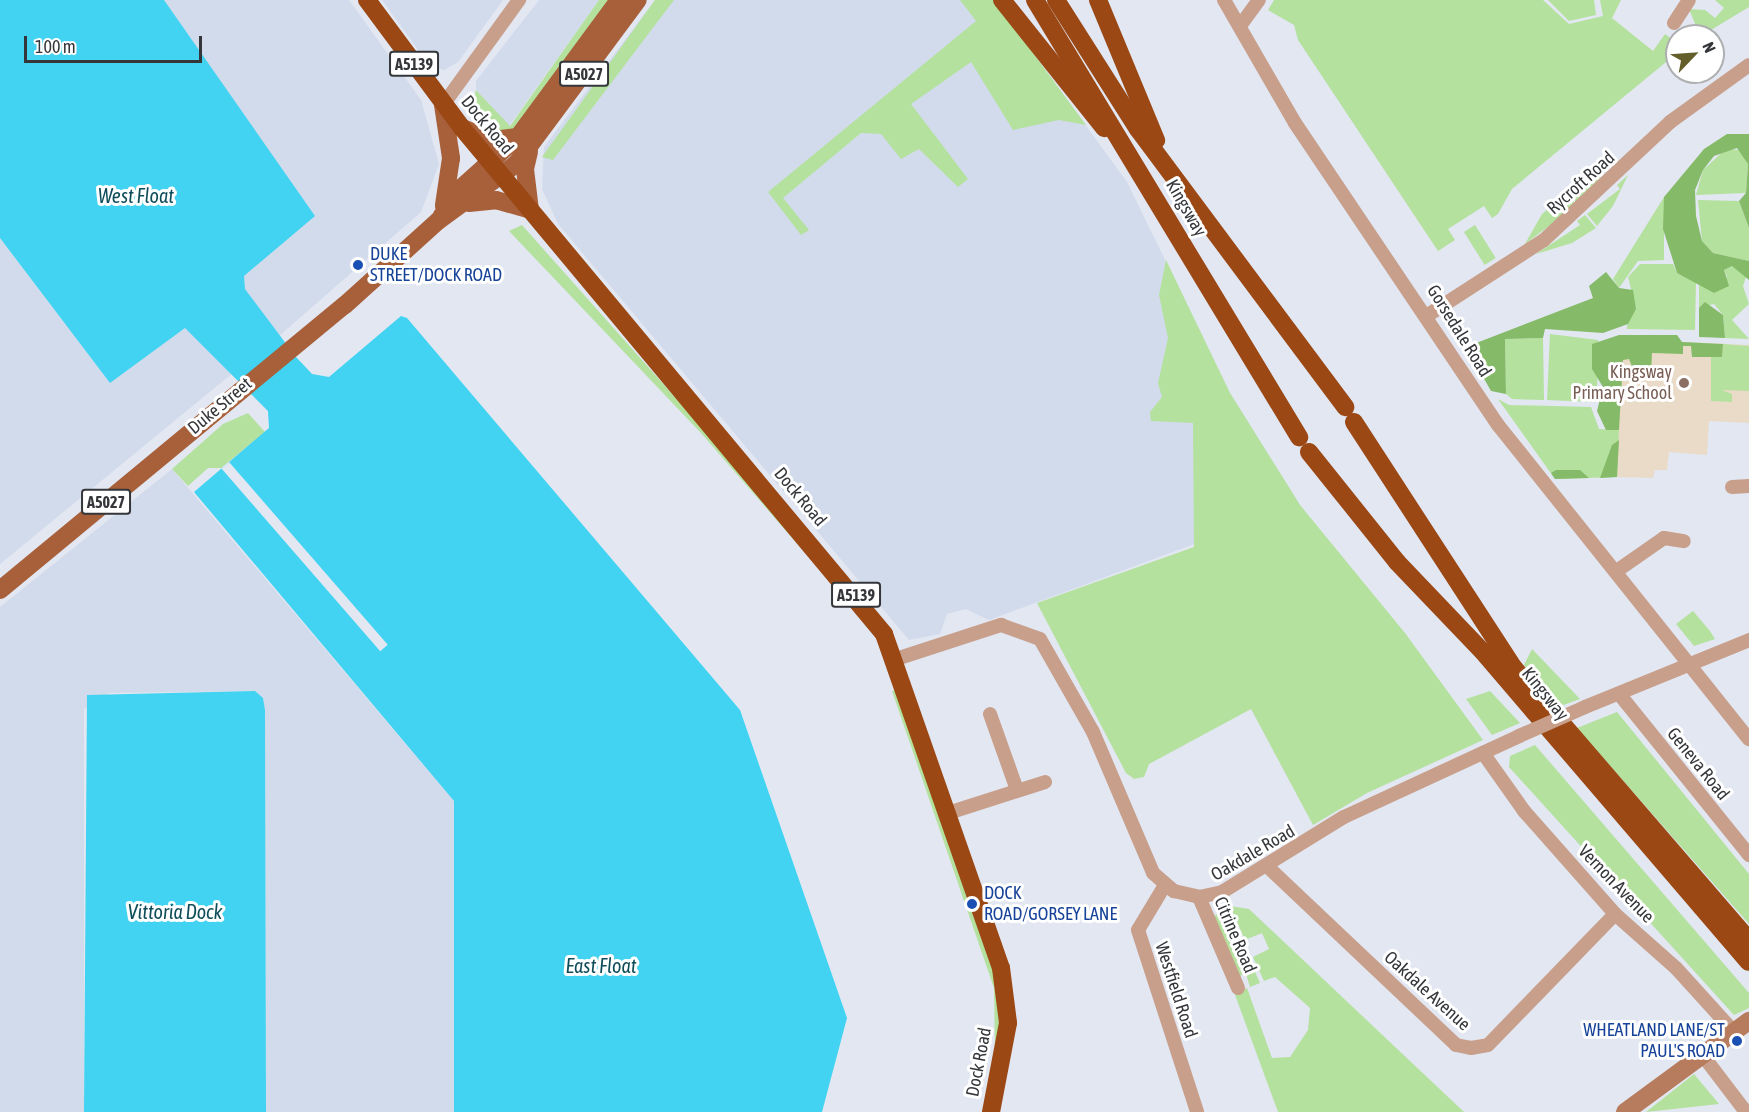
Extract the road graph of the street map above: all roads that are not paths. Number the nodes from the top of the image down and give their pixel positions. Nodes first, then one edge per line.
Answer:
1 (367, 0) edge
2 (519, 0) edge
3 (619, 0) edge
4 (639, 0) edge
5 (1002, 0) edge
6 (1035, 0) edge
7 (1056, 0) edge
8 (1098, 0) edge
9 (1224, 0) edge
10 (1259, 0) edge
11 (1689, 0) edge
12 (1674, 23) dead end
13 (1240, 26) junction
14 (1749, 65) edge
15 (443, 105) junction
16 (462, 128) junction
17 (524, 143) junction
18 (497, 170) junction
19 (1172, 173) junction
20 (1150, 189) junction
21 (469, 203) junction
22 (530, 210) junction
23 (438, 221) junction
24 (1428, 315) junction
25 (1749, 486) edge
26 (1732, 487) dead end
27 (1684, 541) dead end
28 (1618, 570) junction
29 (0, 590) edge
30 (1749, 640) edge
31 (893, 660) junction
32 (1689, 663) junction
33 (1620, 695) junction
34 (990, 714) dead end
35 (1749, 739) edge
36 (1483, 753) junction
37 (1045, 782) dead end
38 (1017, 790) junction
39 (945, 814) junction
40 (1749, 855) edge
41 (1269, 868) junction
42 (1165, 885) junction
43 (1199, 897) junction
44 (1615, 914) junction
45 (1749, 940) edge
46 (1749, 962) edge
47 (1238, 988) dead end
48 (1749, 1021) edge
49 (1734, 1032) junction
50 (1701, 1053) junction
51 (991, 1112) edge
52 (1197, 1112) edge
53 (1625, 1112) edge
54 (1746, 1112) edge

1 - 15 highway, Dock Road / A5139
2 - 15 street
3 - 17 main road, A5027
4 - 17 main road, A5027
5 - 20 highway
6 - 20 highway, Kingsway
7 - 19 highway, Kingsway
8 - 19 highway
9 - 13 street, Gorsedale Road
10 - 13 street
11 - 12 street
13 - 24 street, Gorsedale Road
14 - 24 street, Rycroft Road
15 - 16 highway, Dock Road / A5139
15 - 23 main road
16 - 17 main road
16 - 18 highway, Dock Road / A5139
17 - 18 main road, A5027
17 - 22 main road
18 - 21 main road, Duke Street / A5027
18 - 22 highway, Dock Road / A5139
18 - 23 main road, Duke Street / A5027
19 - 45 highway, Kingsway
20 - 46 highway, Kingsway
21 - 22 main road
21 - 23 main road, Duke Street / A5027
22 - 31 highway, Dock Road / A5139
23 - 29 main road, Duke Street / A5027
24 - 28 street, Gorsedale Road
25 - 26 street
27 - 28 street
28 - 32 street, Gorsedale Road
30 - 32 street, Oakdale Road
31 - 39 highway, Dock Road / A5139
31 - 42 street
32 - 33 street, Oakdale Road
32 - 35 street, Gorsedale Road
33 - 36 street, Oakdale Road, bridge
33 - 40 street, Geneva Road
34 - 38 street
36 - 41 street, Oakdale Road
36 - 44 street, Vernon Avenue
37 - 38 street
38 - 39 street
39 - 51 highway, Dock Road / A5139
41 - 43 street, Oakdale Road
41 - 44 street, Oakdale Avenue
42 - 43 street, Oakdale Road
42 - 52 street, Westfield Road
43 - 47 street, Citrine Road
44 - 49 street, Vernon Avenue
48 - 49 main road
49 - 50 main road
50 - 53 main road
50 - 54 street

